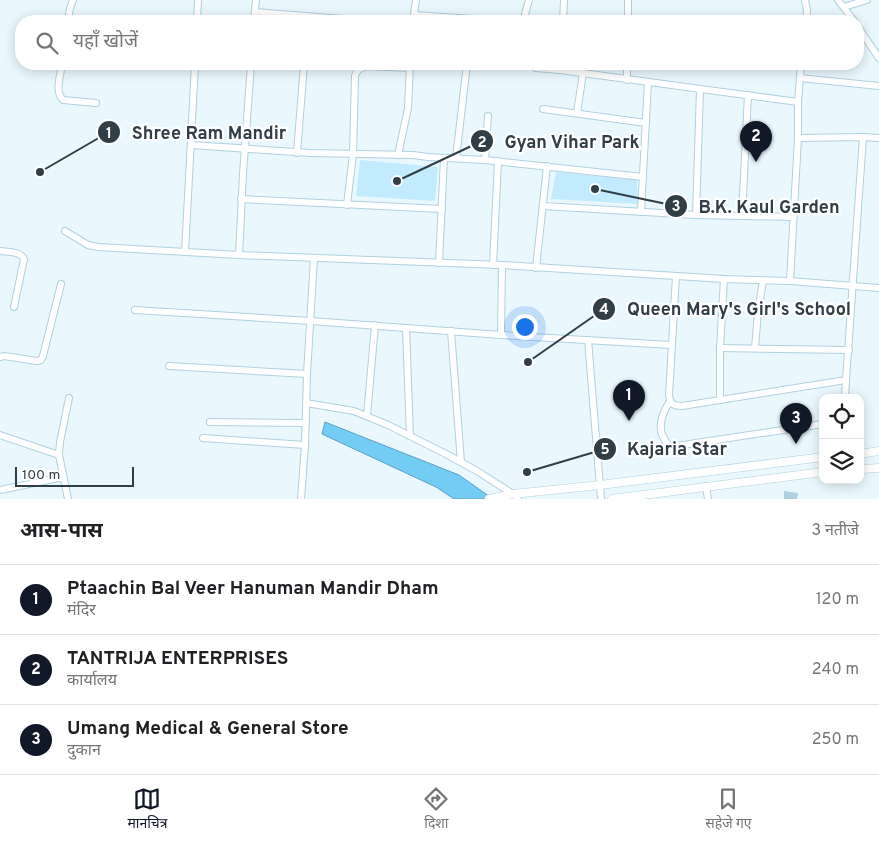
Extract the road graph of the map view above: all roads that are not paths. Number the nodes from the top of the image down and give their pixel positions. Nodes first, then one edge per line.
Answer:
1 (73, 0) edge
2 (198, 0) edge
3 (256, 0) edge
4 (416, 0) edge
5 (529, 0) edge
6 (564, 0) edge
7 (628, 0) edge
8 (805, 0) edge
9 (838, 0) edge
10 (867, 0) edge
11 (844, 8) junction
12 (255, 12) junction
13 (525, 14) dead end
14 (69, 15) edge
15 (197, 15) edge
16 (255, 15) edge
17 (277, 15) edge
18 (414, 15) edge
19 (563, 15) edge
20 (628, 15) edge
21 (807, 15) edge
22 (849, 15) edge
23 (864, 36) edge
24 (879, 58) edge
25 (61, 70) edge
26 (195, 70) edge
27 (251, 70) edge
28 (304, 70) edge
29 (358, 70) edge
30 (410, 70) edge
31 (466, 70) edge
32 (572, 70) edge
33 (628, 70) edge
34 (801, 70) edge
35 (583, 73) junction
36 (800, 78) junction
37 (627, 80) junction
38 (648, 82) junction
39 (879, 86) edge
40 (700, 89) junction
41 (748, 95) junction
42 (798, 102) junction
43 (96, 103) dead end
44 (544, 109) dead end
45 (577, 113) junction
46 (488, 116) dead end
47 (646, 123) junction
48 (862, 137) junction
49 (798, 138) junction
50 (879, 138) edge
51 (191, 145) junction
52 (244, 149) junction
53 (297, 153) junction
54 (353, 154) junction
55 (398, 155) junction
56 (444, 158) junction
57 (456, 158) junction
58 (485, 160) junction
59 (498, 161) junction
60 (546, 166) junction
61 (643, 177) junction
62 (241, 200) junction
63 (347, 205) junction
64 (543, 206) junction
65 (442, 209) junction
66 (641, 212) junction
67 (696, 215) junction
68 (742, 215) junction
69 (793, 217) junction
70 (65, 231) dead end
71 (0, 251) edge
72 (185, 252) junction
73 (239, 256) junction
74 (314, 258) junction
75 (439, 263) junction
76 (493, 265) junction
77 (502, 265) junction
78 (536, 268) junction
79 (676, 276) junction
80 (724, 280) junction
81 (763, 280) junction
82 (790, 281) junction
83 (60, 284) dead end
84 (852, 286) junction
85 (879, 288) edge
86 (14, 307) dead end
87 (135, 310) dead end
88 (311, 320) junction
89 (375, 326) junction
90 (406, 328) junction
91 (451, 331) junction
92 (500, 335) junction
93 (588, 340) junction
94 (671, 345) junction
95 (720, 348) junction
96 (755, 348) junction
97 (849, 350) junction
98 (0, 357) edge
99 (169, 366) dead end
100 (307, 374) junction
101 (846, 380) junction
102 (845, 394) edge
103 (68, 398) dead end
104 (720, 400) junction
105 (670, 401) junction
106 (306, 403) junction
107 (367, 416) junction
108 (210, 422) dead end
109 (305, 425) junction
110 (819, 425) edge
111 (0, 434) edge
112 (410, 436) junction
113 (203, 438) dead end
114 (305, 443) junction
115 (879, 451) edge
116 (864, 453) edge
117 (59, 455) junction
118 (819, 458) edge
119 (461, 462) junction
120 (879, 468) edge
121 (864, 469) edge
122 (819, 472) edge
123 (63, 477) junction
124 (600, 485) junction
125 (706, 486) junction
126 (0, 490) edge
127 (515, 497) edge
128 (68, 499) edge
129 (301, 499) edge
130 (489, 499) edge
131 (601, 499) edge
132 (612, 499) edge
133 (708, 499) edge

1 - 14 street
2 - 15 street
3 - 12 street
4 - 18 street
5 - 13 street
6 - 19 street
7 - 20 street
8 - 21 street
9 - 11 street
10 - 11 street
11 - 22 street
12 - 16 street
12 - 17 street
23 - 24 street
25 - 43 street
26 - 51 street
27 - 52 street
28 - 53 street
29 - 54 street
30 - 55 street
31 - 57 street
32 - 35 street
33 - 37 street
34 - 36 street
35 - 37 street
35 - 45 street
36 - 39 street
36 - 42 street
37 - 38 street
38 - 40 street
38 - 47 street
40 - 41 street
40 - 67 street
41 - 42 street
41 - 68 street
42 - 49 street
44 - 45 street
45 - 47 street
46 - 58 street
47 - 61 street
48 - 49 street
48 - 50 street
48 - 84 street
49 - 69 street
51 - 52 street
51 - 72 street
52 - 53 street
52 - 62 street
53 - 54 street
54 - 55 street
54 - 63 street
55 - 56 street
56 - 57 street
56 - 65 street
57 - 58 street
58 - 59 street
59 - 60 street
59 - 76 street
60 - 61 street
60 - 64 street
61 - 66 street
62 - 63 street
62 - 73 street
63 - 65 street
64 - 66 street
64 - 78 street
65 - 75 street
66 - 67 street
67 - 68 street
68 - 69 street
69 - 82 street
70 - 72 street
71 - 86 street
72 - 73 street
73 - 74 street
74 - 75 street
74 - 88 street
75 - 76 street
76 - 77 street
77 - 78 street
77 - 92 street
78 - 79 street
79 - 80 street
79 - 94 street
80 - 81 street
80 - 95 street
81 - 82 street
81 - 96 street
82 - 84 street
83 - 98 street
84 - 85 street
84 - 97 street
87 - 88 street
88 - 89 street
88 - 100 street
89 - 90 street
89 - 107 street
90 - 91 street
90 - 112 street
91 - 92 street
91 - 119 street
92 - 93 street
93 - 94 street
93 - 124 street
94 - 105 street
95 - 96 street
95 - 104 street
96 - 97 street
97 - 101 street
99 - 100 street
100 - 106 street
101 - 102 street
101 - 104 street
103 - 117 street
104 - 105 street
105 - 110 street
106 - 107 street
106 - 109 street
107 - 112 street
108 - 109 street
109 - 114 street
111 - 117 street
112 - 119 street
113 - 114 street
114 - 129 street
115 - 116 street
117 - 123 street
118 - 124 street
119 - 127 street
120 - 121 street
122 - 125 street
123 - 126 street
123 - 128 street
124 - 127 street
124 - 131 street
125 - 132 street
125 - 133 street
127 - 130 street

